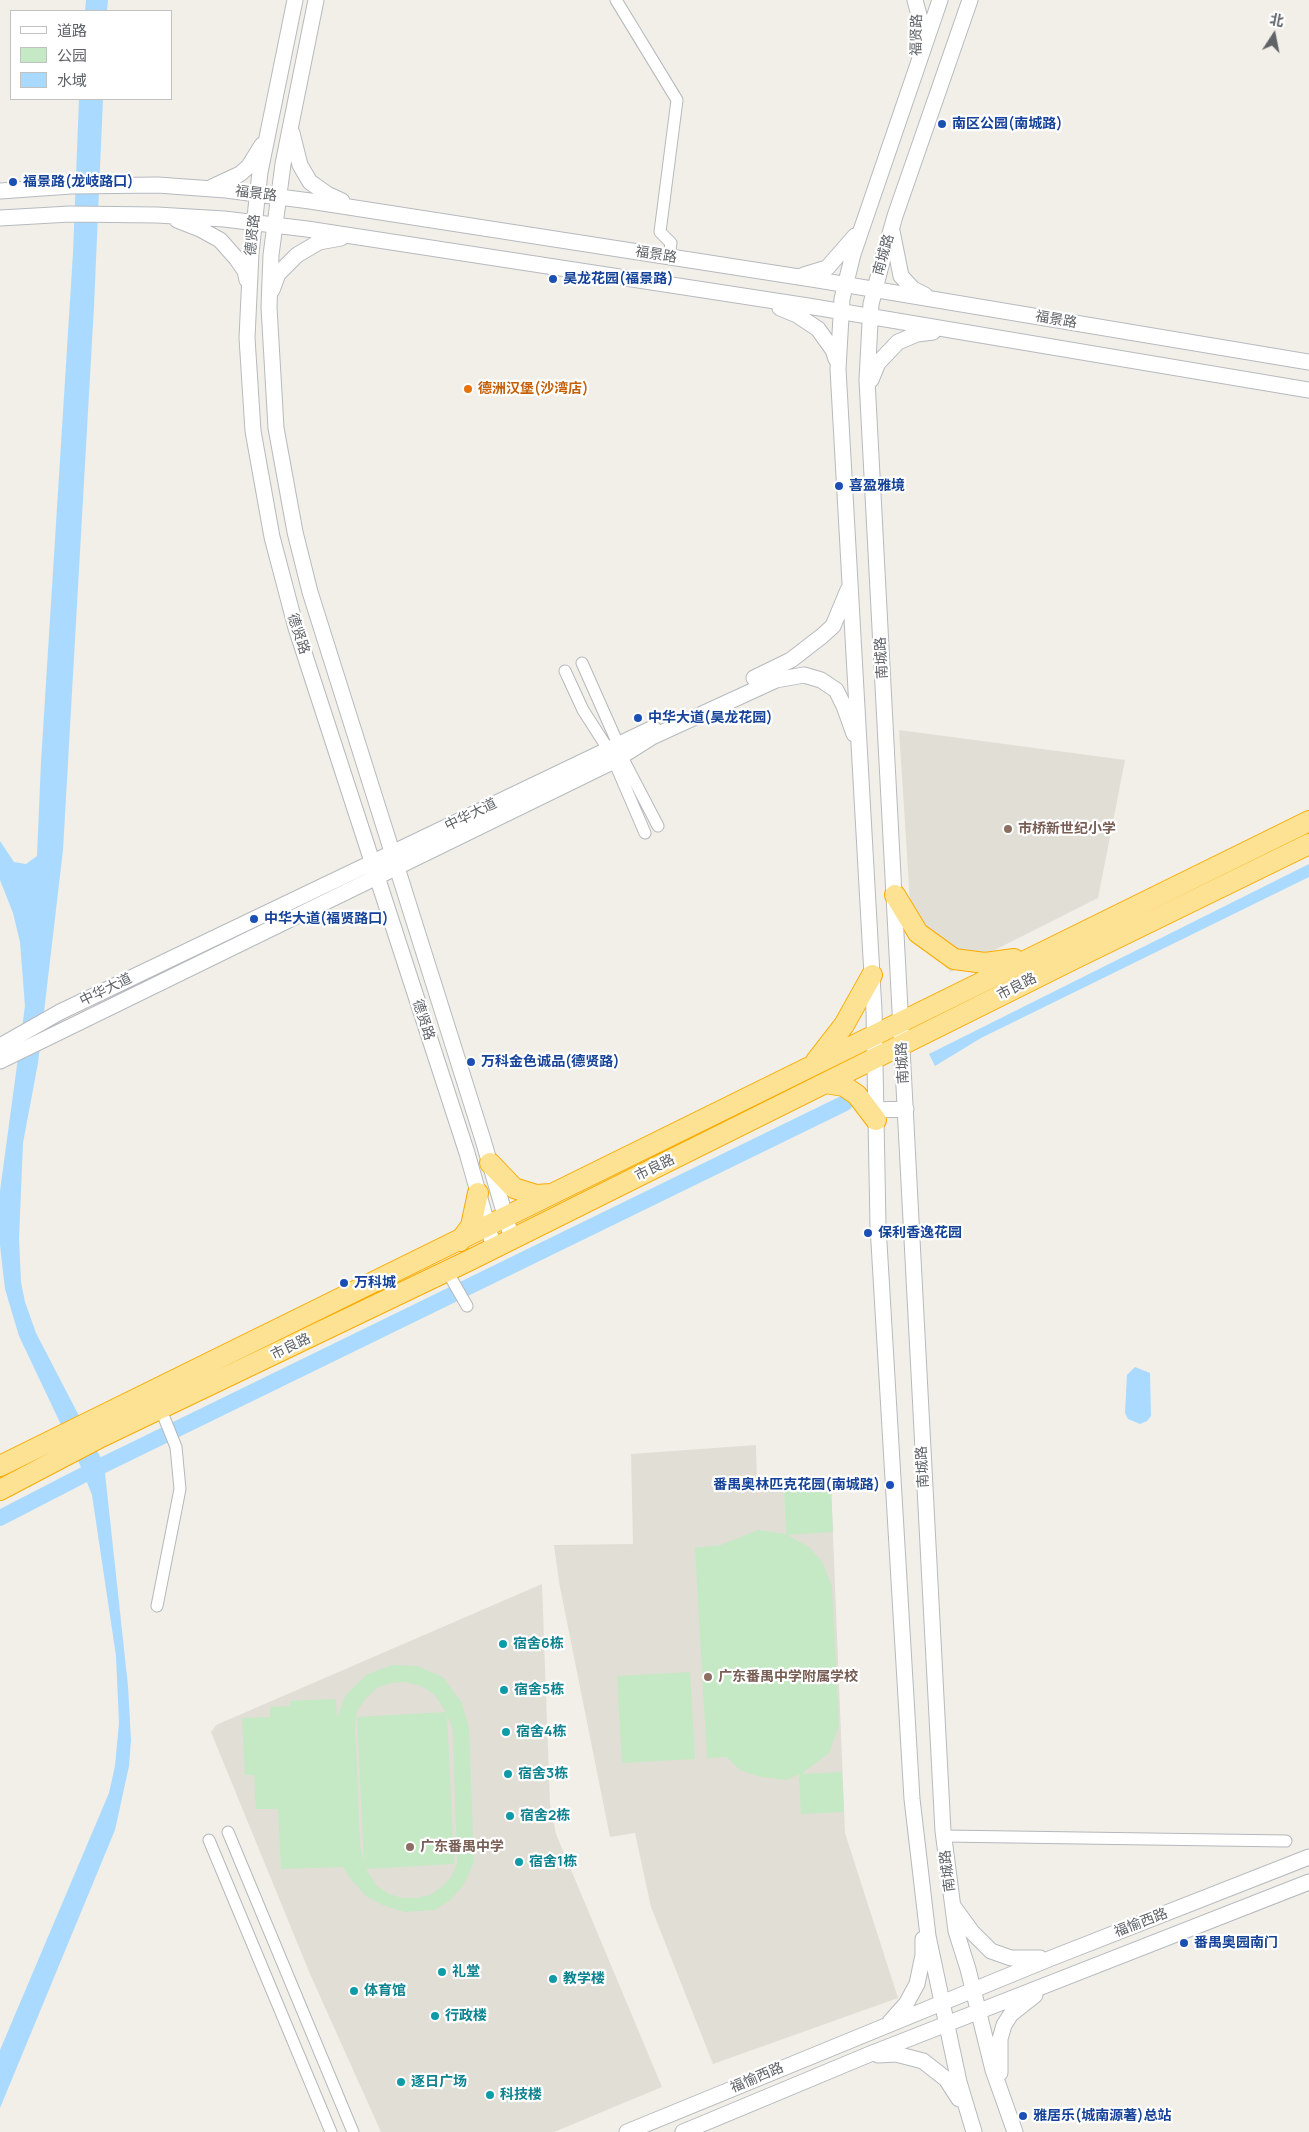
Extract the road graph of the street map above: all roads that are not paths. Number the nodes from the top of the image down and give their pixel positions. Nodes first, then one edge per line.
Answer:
1 (295, 0) edge
2 (316, 0) edge
3 (616, 0) edge
4 (915, 0) edge
5 (940, 0) edge
6 (970, 0) edge
7 (916, 70) junction
8 (291, 127) junction
9 (268, 135) junction
10 (206, 188) junction
11 (0, 191) edge
12 (257, 195) junction
13 (278, 197) junction
14 (359, 209) junction
15 (159, 215) junction
16 (0, 218) edge
17 (254, 222) junction
18 (274, 225) junction
19 (862, 227) junction
20 (891, 228) junction
21 (354, 236) junction
22 (669, 257) junction
23 (795, 276) junction
24 (845, 284) junction
25 (248, 289) junction
26 (874, 289) junction
27 (269, 296) junction
28 (750, 298) junction
29 (946, 301) junction
30 (841, 312) junction
31 (870, 317) junction
32 (954, 331) junction
33 (1309, 362) edge
34 (838, 366) junction
35 (868, 388) junction
36 (1309, 390) edge
37 (850, 584) junction
38 (582, 663) dead end
39 (565, 671) dead end
40 (773, 675) junction
41 (860, 750) junction
42 (615, 753) junction
43 (1309, 821) edge
44 (658, 826) dead end
45 (645, 833) dead end
46 (1309, 844) edge
47 (395, 860) junction
48 (372, 863) junction
49 (376, 878) junction
50 (895, 895) junction
51 (897, 926) junction
52 (870, 928) junction
53 (1031, 956) junction
54 (872, 975) junction
55 (902, 1021) junction
56 (874, 1035) junction
57 (902, 1045) junction
58 (0, 1046) edge
59 (875, 1058) junction
60 (0, 1061) edge
61 (811, 1066) junction
62 (825, 1083) junction
63 (906, 1109) junction
64 (876, 1115) junction
65 (490, 1163) junction
66 (478, 1194) junction
67 (555, 1194) junction
68 (506, 1218) junction
69 (487, 1228) junction
70 (460, 1241) junction
71 (503, 1243) junction
72 (450, 1275) junction
73 (467, 1306) dead end
74 (163, 1415) junction
75 (0, 1466) edge
76 (0, 1490) edge
77 (157, 1606) dead end
78 (228, 1832) dead end
79 (944, 1836) junction
80 (209, 1840) dead end
81 (1286, 1841) dead end
82 (1309, 1857) edge
83 (1309, 1882) edge
84 (952, 1904) junction
85 (924, 1910) junction
86 (1075, 1949) junction
87 (1058, 1980) junction
88 (973, 1990) junction
89 (943, 2002) junction
90 (979, 2013) junction
91 (888, 2024) junction
92 (948, 2024) junction
93 (853, 2062) junction
94 (1003, 2099) junction
95 (973, 2128) edge
96 (331, 2132) edge
97 (353, 2132) edge
98 (627, 2132) edge
99 (683, 2132) edge
100 (1014, 2132) edge

1 - 9 street, 德贤路
2 - 8 street, 德贤路
3 - 22 street
4 - 7 street, 福贤路
5 - 7 street, 南城路
6 - 20 street, 南城路
7 - 19 street, 南城路
8 - 13 street, 德贤路
8 - 14 street
9 - 10 street
9 - 12 street, 德贤路
10 - 11 street, 福景路
10 - 12 street, 福景路
12 - 13 street, 福景路
12 - 17 street, 德贤路
13 - 14 street, 福景路
13 - 18 street, 德贤路
14 - 22 street, 福景路
15 - 16 street, 福景路
15 - 17 street, 福景路
15 - 25 street
17 - 18 street, 福景路
17 - 25 street, 德贤路
18 - 21 street, 福景路
18 - 27 street, 德贤路
19 - 23 street
19 - 24 street, 南城路
20 - 26 street, 南城路
20 - 29 street
21 - 27 street
21 - 28 street, 福景路
22 - 23 street, 福景路
23 - 24 street, 福景路
24 - 26 street, 福景路
24 - 30 street, 南城路
25 - 48 street, 德贤路
26 - 29 street, 福景路
26 - 31 street, 南城路
27 - 47 street, 德贤路
28 - 30 street, 福景路
28 - 34 street
29 - 33 street, 福景路
30 - 31 street, 福景路
30 - 34 street, 南城路
31 - 32 street, 福景路
31 - 35 street, 南城路
32 - 35 street
32 - 36 street, 福景路
34 - 37 street, 南城路
35 - 50 street, 南城路
37 - 40 street, 中华大道
37 - 41 street, 南城路
38 - 42 street
39 - 42 street
40 - 41 street, 中华大道
40 - 42 street, 中华大道
41 - 52 street, 南城路
42 - 44 street
42 - 45 street
42 - 47 street, 中华大道
43 - 53 highway, 市良路
46 - 57 highway, 市良路
47 - 48 street, 中华大道
47 - 49 street, 中华大道
47 - 65 street, 德贤路
48 - 49 street, 德贤路
48 - 58 street, 中华大道
49 - 60 street, 中华大道
49 - 66 street, 德贤路
50 - 51 street, 南城路
50 - 53 highway
51 - 52 street
51 - 55 street, 南城路
52 - 54 street, 南城路
53 - 55 highway, 市良路
54 - 56 street, 南城路
54 - 61 highway
55 - 56 highway, 市良路
55 - 57 street, 南城路
56 - 59 street, 南城路
56 - 61 highway, 市良路
57 - 59 highway, 市良路
57 - 63 street, 南城路
59 - 62 highway, 市良路
59 - 64 street, 南城路
61 - 67 highway, 市良路
62 - 64 highway
62 - 71 highway, 市良路
63 - 64 street
63 - 79 street, 南城路
64 - 85 street, 南城路
65 - 67 highway
65 - 68 street, 德贤路
66 - 69 street, 德贤路
66 - 70 highway
67 - 68 highway, 市良路
68 - 69 highway, 市良路
68 - 71 street, 德贤路
69 - 70 highway, 市良路
69 - 71 street, 德贤路
70 - 75 highway, 市良路
71 - 72 highway, 市良路
72 - 73 street
72 - 74 highway, 市良路
74 - 76 highway, 市良路
74 - 77 street
78 - 97 street
79 - 81 street
79 - 84 street, 南城路
80 - 96 street
82 - 86 street, 福愉西路
83 - 87 street, 福愉西路
84 - 86 street
84 - 88 street, 南城路
85 - 89 street, 南城路
85 - 91 street
86 - 88 street, 福愉西路
87 - 90 street, 福愉西路
87 - 94 street
88 - 89 street, 福愉西路
88 - 90 street, 南城路
89 - 91 street, 福愉西路
89 - 92 street, 南城路
90 - 92 street, 福愉西路
90 - 94 street, 南城路
91 - 98 street, 福愉西路
92 - 93 street, 福愉西路
92 - 95 street, 南城路
93 - 95 street
93 - 99 street, 福愉西路
94 - 100 street, 南城路

